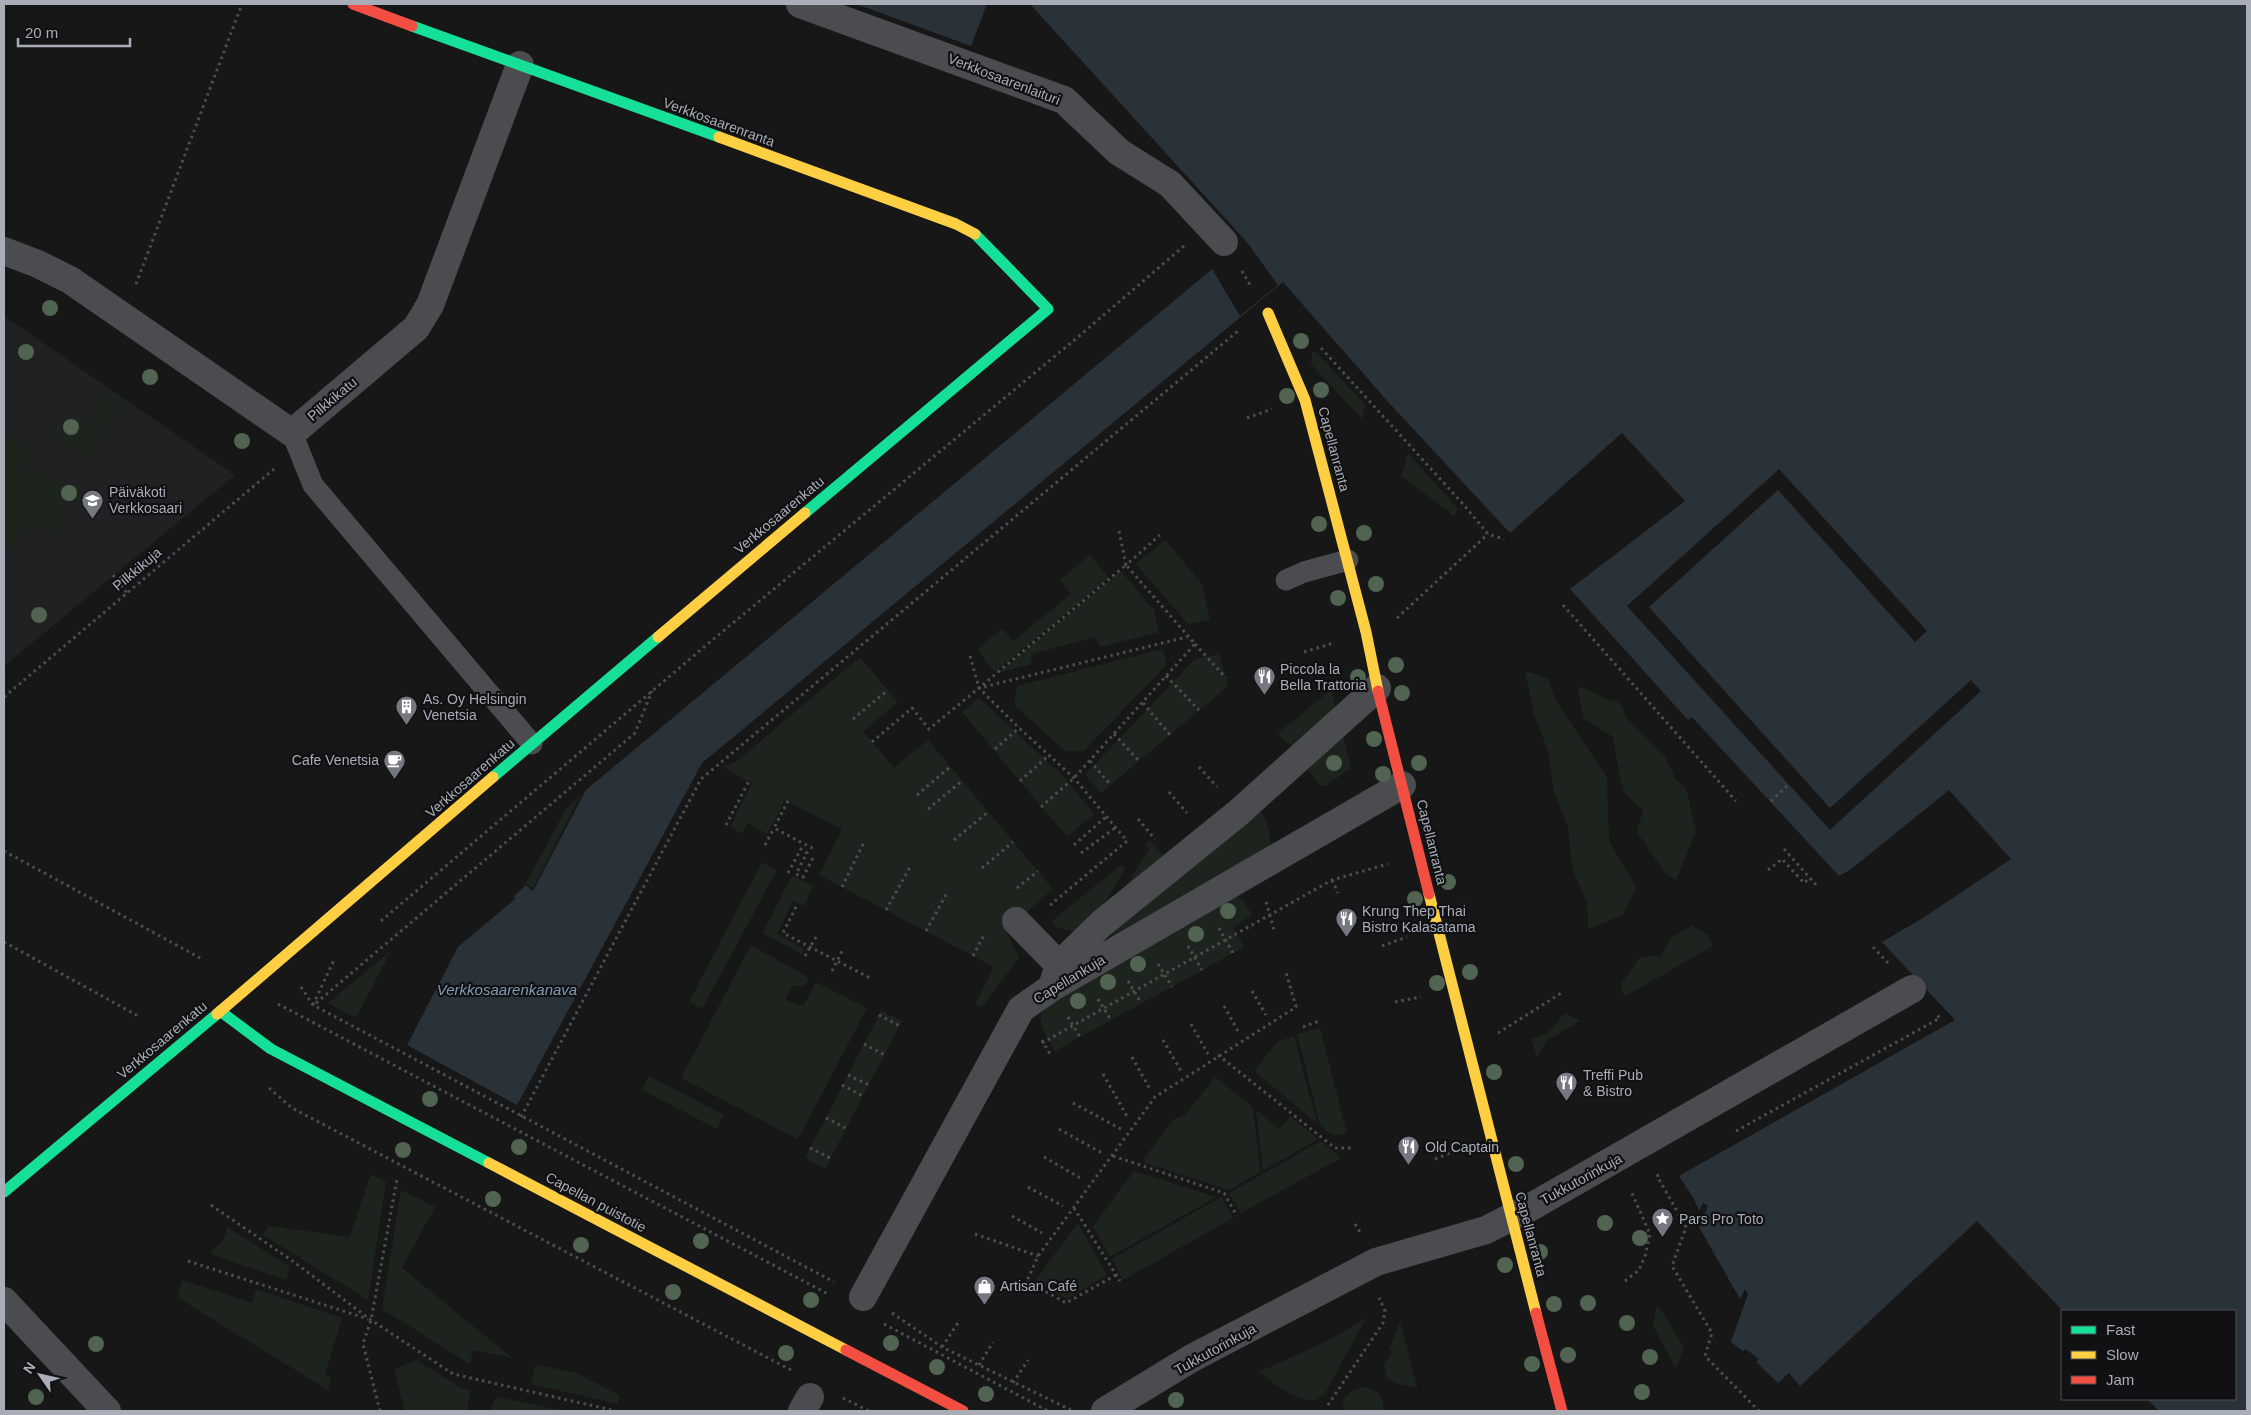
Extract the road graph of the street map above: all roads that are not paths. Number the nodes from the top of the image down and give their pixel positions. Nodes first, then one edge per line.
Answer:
1 (352, 4) edge
2 (800, 4) edge
3 (520, 65) junction
4 (1216, 233) road end
5 (4, 252) edge
6 (1048, 309) joint
7 (1271, 318) road end
8 (292, 432) junction
9 (286, 459) road end
10 (1348, 560) junction
11 (1286, 580) dead end
12 (1377, 688) junction
13 (532, 744) junction
14 (1402, 785) junction
15 (1020, 924) road end
16 (1055, 977) junction
17 (1912, 989) dead end
18 (220, 1012) junction
19 (4, 1192) edge
20 (1512, 1217) junction
21 (851, 1298) road end
22 (4, 1301) edge
23 (107, 1411) edge
24 (963, 1411) edge
25 (1105, 1411) edge
26 (1562, 1411) edge

1 - 3 street, Verkkosaarenranta
2 - 4 street, Verkkosaarenlaituri
3 - 6 street, Verkkosaarenranta
3 - 8 street, Pilkkikatu
5 - 8 street
6 - 13 street, Verkkosaarenkatu
7 - 10 street, Capellanranta
8 - 9 lane
8 - 13 lane
10 - 11 lane
10 - 12 street, Capellanranta
12 - 14 street, Capellanranta
12 - 16 street
13 - 18 street, Verkkosaarenkatu
14 - 16 street, Capellankuja
14 - 20 street, Capellanranta
15 - 16 street
16 - 21 street, Capellankuja
17 - 20 street, Tukkutorinkuja
18 - 19 street, Verkkosaarenkatu
18 - 24 street, Capellan puistotie
20 - 25 street, Tukkutorinkuja
20 - 26 street, Capellanranta
22 - 23 street

